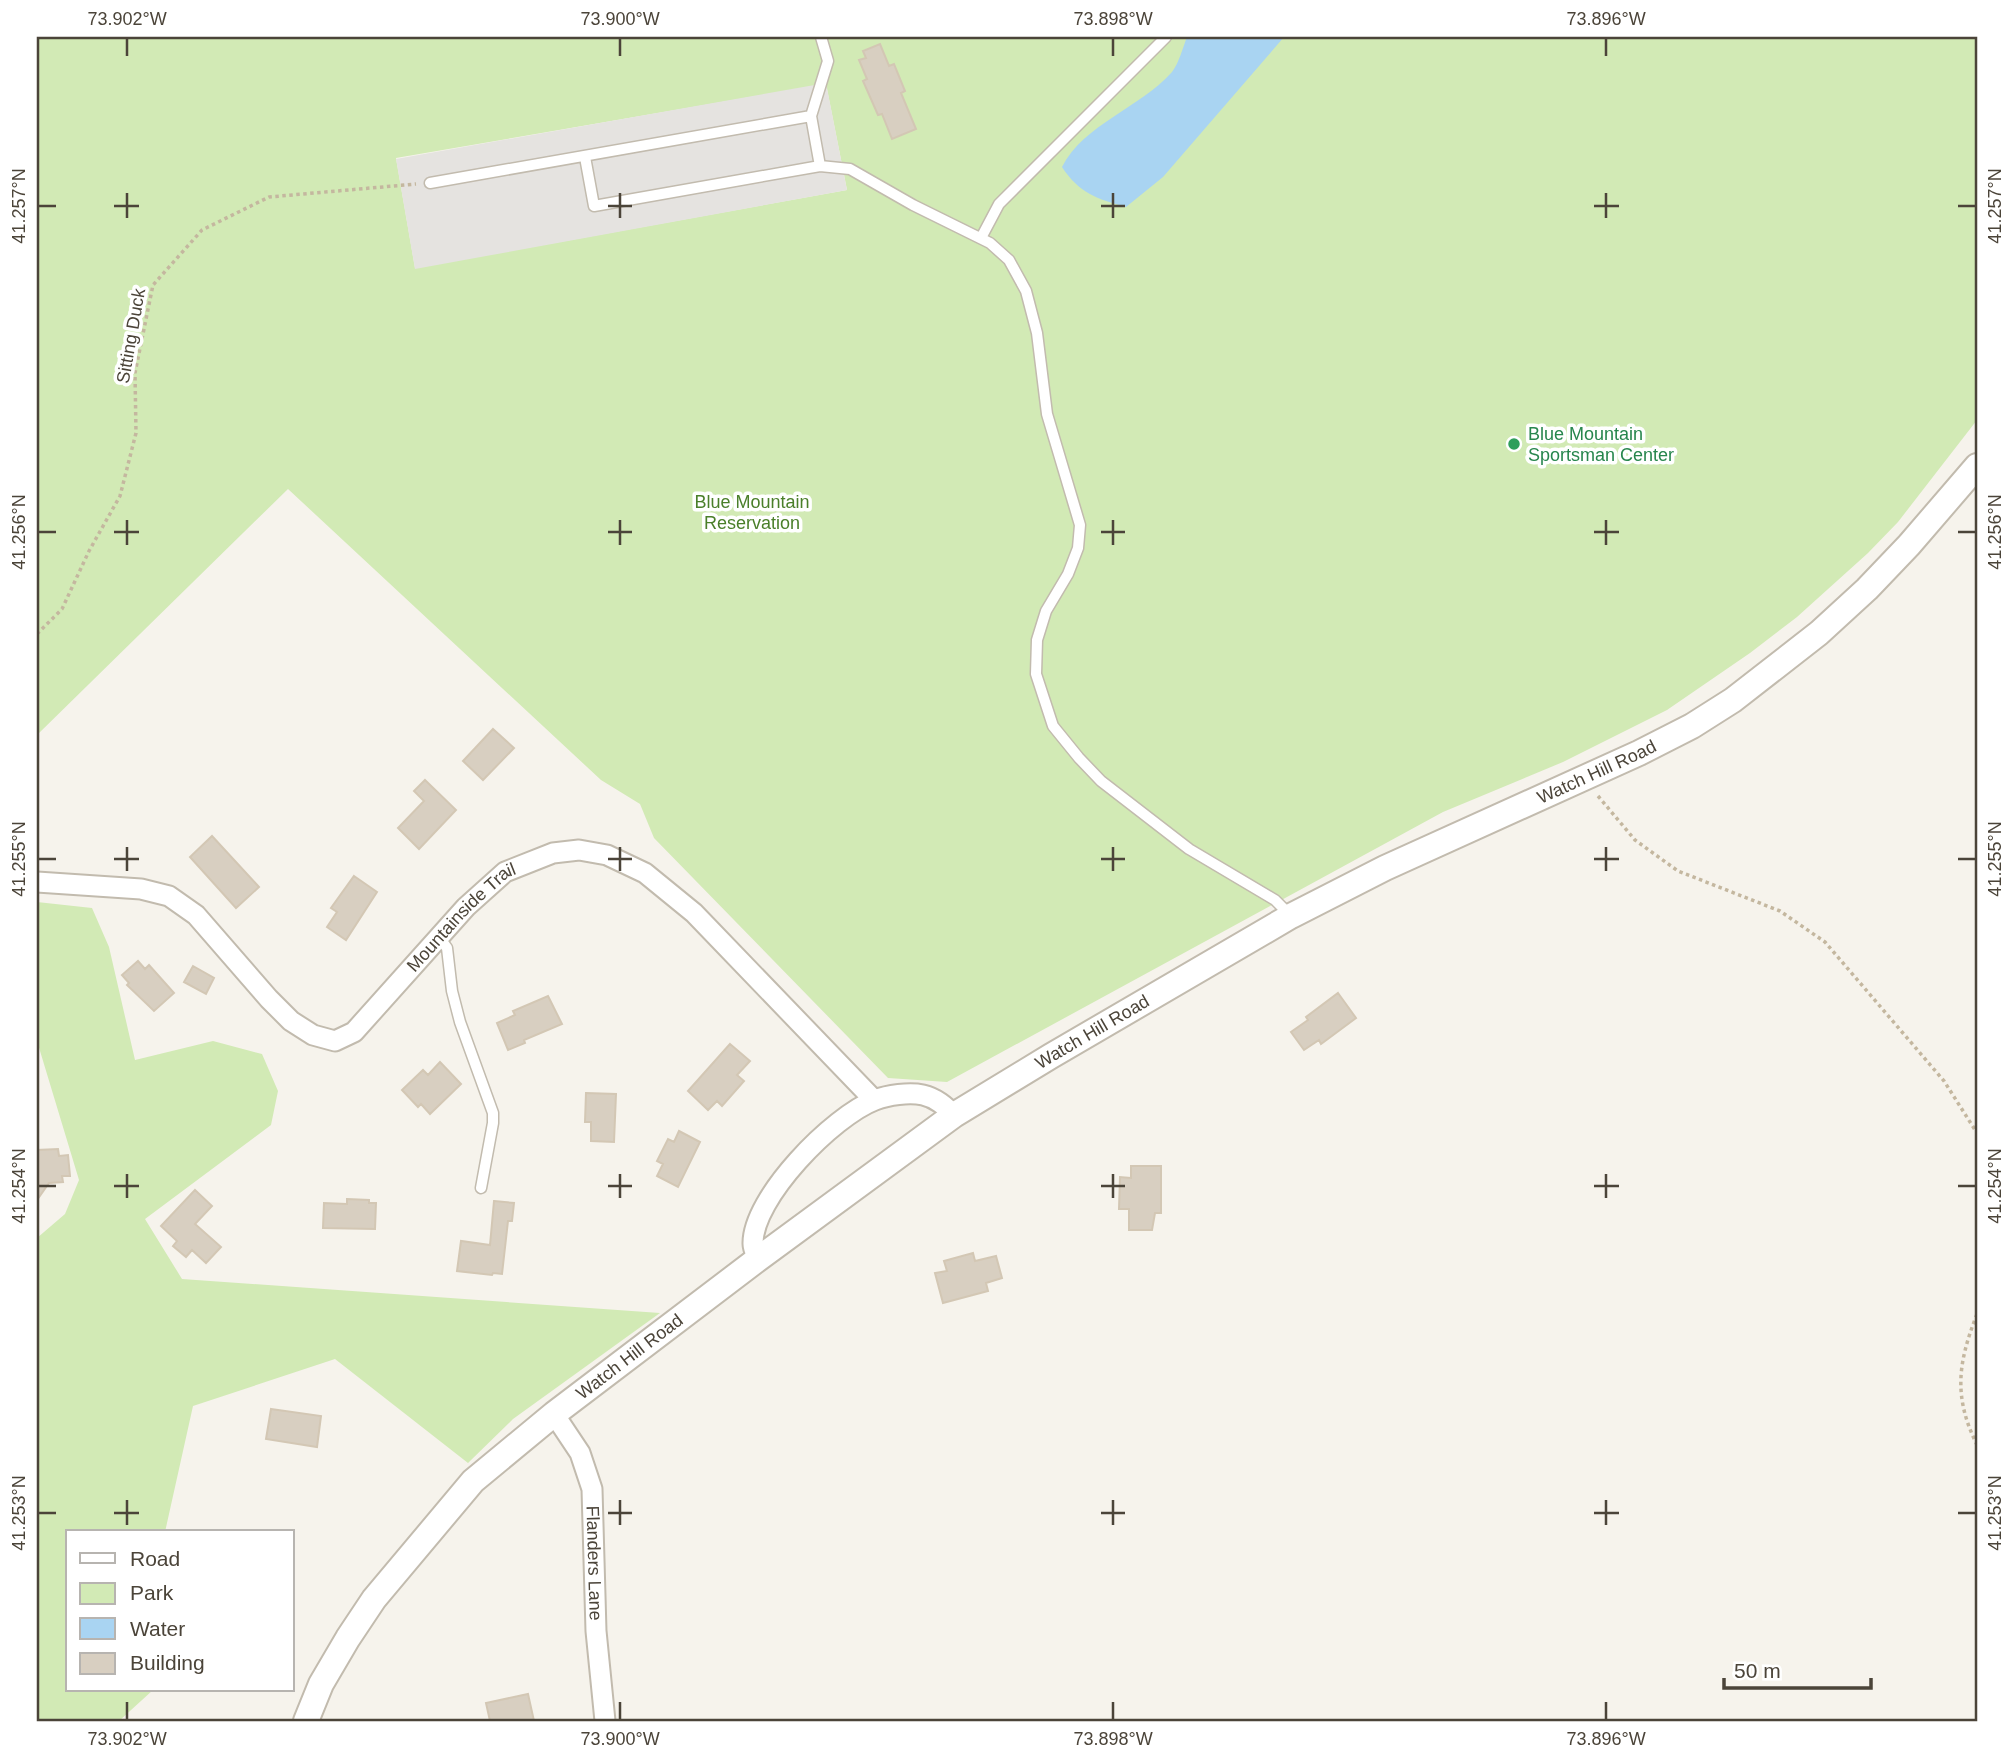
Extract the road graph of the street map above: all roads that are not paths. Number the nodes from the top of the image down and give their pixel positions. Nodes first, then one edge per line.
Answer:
1 (821, 37) edge
2 (1166, 37) edge
3 (811, 116) junction
4 (585, 157) junction
5 (820, 166) junction
6 (430, 183) road end
7 (981, 238) junction
8 (1977, 466) edge
9 (37, 882) edge
10 (1291, 916) junction
11 (439, 937) junction
12 (874, 1100) junction
13 (954, 1115) junction
14 (481, 1188) dead end
15 (758, 1259) junction
16 (554, 1414) junction
17 (306, 1721) edge
18 (606, 1721) edge

1 - 3 lane
2 - 7 lane
3 - 4 lane
3 - 5 lane
4 - 5 lane
4 - 6 lane
5 - 7 lane
7 - 10 lane
8 - 10 street, Watch Hill Road
9 - 11 street, Mountainside Trail
10 - 13 street, Watch Hill Road
11 - 12 street, Mountainside Trail
11 - 14 lane
12 - 13 street
12 - 15 street
13 - 15 street, Watch Hill Road
15 - 16 street, Watch Hill Road
16 - 17 street, Watch Hill Road
16 - 18 street, Flanders Lane

